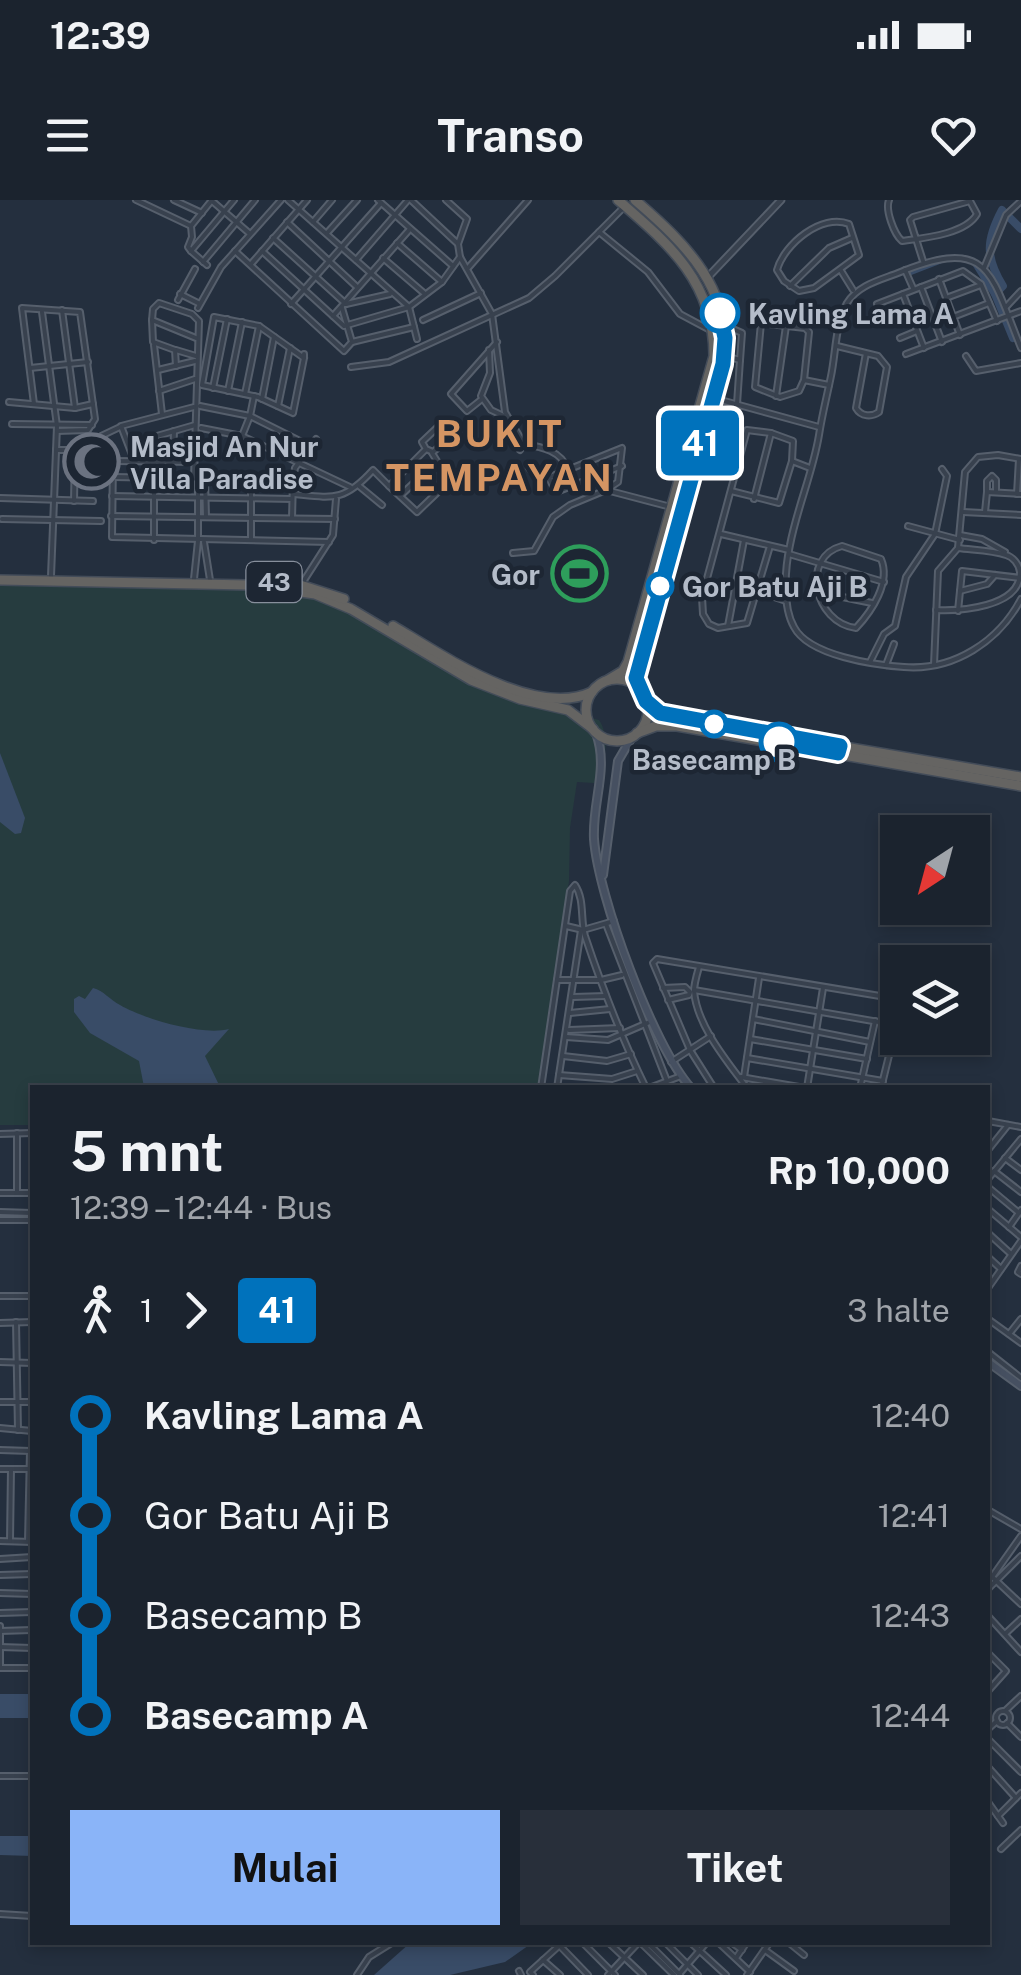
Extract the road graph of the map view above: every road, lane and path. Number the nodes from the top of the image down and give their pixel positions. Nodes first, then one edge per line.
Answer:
1 (136, 200) edge
2 (174, 200) edge
3 (212, 200) edge
4 (234, 200) edge
5 (255, 200) edge
6 (285, 200) edge
7 (307, 200) edge
8 (332, 200) edge
9 (358, 200) edge
10 (410, 200) edge
11 (446, 200) edge
12 (458, 200) edge
13 (528, 200) edge
14 (781, 200) edge
15 (890, 200) edge
16 (379, 201) edge
17 (970, 201) edge
18 (1021, 201) edge
19 (626, 202) edge
20 (452, 206) junction
21 (300, 208) junction
22 (225, 212) junction
23 (202, 213) junction
24 (394, 216) junction
25 (236, 222) junction
26 (287, 222) junction
27 (314, 222) junction
28 (191, 226) junction
29 (410, 230) junction
30 (599, 232) junction
31 (250, 234) junction
32 (327, 234) junction
33 (274, 238) junction
34 (853, 238) junction
35 (916, 239) junction
36 (397, 242) junction
37 (458, 244) junction
38 (342, 246) junction
39 (262, 251) junction
40 (191, 252) junction
41 (234, 252) junction
42 (460, 257) junction
43 (383, 258) junction
44 (356, 260) junction
45 (329, 261) junction
46 (924, 262) junction
47 (249, 265) junction
48 (985, 266) junction
49 (454, 268) junction
50 (468, 268) junction
51 (196, 269) dead end
52 (840, 269) junction
53 (906, 270) junction
54 (370, 274) junction
55 (316, 275) junction
56 (708, 277) junction
57 (939, 279) junction
58 (442, 282) junction
59 (982, 285) junction
60 (790, 286) junction
61 (922, 287) junction
62 (358, 289) junction
63 (304, 290) junction
64 (914, 290) junction
65 (481, 292) junction
66 (854, 292) junction
67 (392, 293) junction
68 (902, 294) junction
69 (1019, 294) edge
70 (427, 295) junction
71 (946, 298) junction
72 (989, 303) junction
73 (291, 304) junction
74 (877, 304) dead end
75 (344, 306) junction
76 (409, 307) junction
77 (1006, 307) junction
78 (42, 310) junction
79 (62, 310) junction
80 (1021, 310) edge
81 (910, 313) junction
82 (492, 314) junction
83 (333, 316) junction
84 (1008, 316) junction
85 (953, 318) junction
86 (152, 320) junction
87 (227, 320) junction
88 (423, 320) dead end
89 (999, 320) junction
90 (889, 321) dead end
91 (242, 322) junction
92 (348, 324) junction
93 (259, 326) junction
94 (786, 326) junction
95 (414, 327) junction
96 (718, 328) junction
97 (917, 330) junction
98 (960, 334) junction
99 (1019, 336) edge
100 (274, 337) junction
101 (196, 338) junction
102 (900, 338) dead end
103 (418, 339) dead end
104 (153, 342) junction
105 (352, 342) junction
106 (497, 342) junction
107 (942, 342) junction
108 (836, 346) junction
109 (290, 348) junction
110 (924, 348) junction
111 (1021, 348) edge
112 (175, 350) junction
113 (489, 350) junction
114 (866, 353) junction
115 (906, 354) dead end
116 (724, 356) junction
117 (966, 356) dead end
118 (196, 359) junction
119 (740, 360) junction
120 (88, 362) junction
121 (1021, 362) edge
122 (70, 366) junction
123 (176, 366) junction
124 (351, 366) dead end
125 (30, 368) junction
126 (50, 368) junction
127 (158, 370) junction
128 (195, 379) junction
129 (804, 380) junction
130 (829, 385) junction
131 (213, 388) junction
132 (228, 390) junction
133 (158, 391) junction
134 (245, 394) junction
135 (254, 396) junction
136 (776, 396) junction
137 (262, 398) junction
138 (712, 398) junction
139 (482, 399) junction
140 (9, 402) dead end
141 (34, 404) junction
142 (93, 404) junction
143 (737, 404) junction
144 (55, 406) junction
145 (197, 406) junction
146 (278, 406) junction
147 (75, 408) junction
148 (162, 414) junction
149 (250, 416) junction
150 (508, 418) junction
151 (12, 424) dead end
152 (198, 426) junction
153 (120, 427) junction
154 (819, 427) junction
155 (57, 428) junction
156 (174, 431) junction
157 (771, 433) junction
158 (242, 436) junction
159 (316, 439) dead end
160 (304, 443) dead end
161 (128, 444) junction
162 (524, 444) junction
163 (426, 449) junction
164 (56, 450) junction
165 (89, 450) dead end
166 (520, 450) dead end
167 (75, 451) junction
168 (432, 453) junction
169 (1020, 459) edge
170 (134, 460) junction
171 (113, 461) junction
172 (792, 461) junction
173 (173, 462) junction
174 (194, 462) junction
175 (298, 464) junction
176 (622, 466) junction
177 (529, 468) dead end
178 (810, 468) junction
179 (942, 469) dead end
180 (568, 470) junction
181 (113, 476) junction
182 (154, 478) junction
183 (196, 478) junction
184 (205, 478) junction
185 (549, 478) junction
186 (251, 480) junction
187 (293, 480) junction
188 (359, 486) junction
189 (389, 486) junction
190 (350, 487) dead end
191 (441, 488) dead end
192 (606, 490) junction
193 (731, 491) junction
194 (996, 491) junction
195 (987, 492) junction
196 (1019, 494) edge
197 (112, 496) junction
198 (293, 496) junction
199 (400, 496) junction
200 (0, 498) edge
201 (154, 498) junction
202 (198, 498) junction
203 (205, 498) junction
204 (250, 498) junction
205 (336, 498) junction
206 (754, 499) junction
207 (54, 500) junction
208 (74, 501) junction
209 (93, 501) dead end
210 (382, 505) dead end
211 (671, 507) junction
212 (964, 512) junction
213 (985, 512) junction
214 (1021, 515) edge
215 (111, 516) junction
216 (154, 517) junction
217 (198, 517) junction
218 (206, 517) junction
219 (251, 518) junction
220 (292, 518) junction
221 (335, 518) junction
222 (2, 519) edge
223 (53, 520) junction
224 (101, 521) dead end
225 (908, 526) dead end
226 (721, 534) junction
227 (935, 534) junction
228 (668, 536) junction
229 (960, 538) junction
230 (154, 540) junction
231 (744, 540) junction
232 (201, 541) junction
233 (250, 542) junction
234 (329, 542) junction
235 (770, 546) junction
236 (958, 548) junction
237 (789, 552) junction
238 (513, 553) dead end
239 (1009, 555) junction
240 (819, 564) junction
241 (996, 575) junction
242 (51, 576) junction
243 (0, 577) edge
244 (1021, 578) edge
245 (194, 579) junction
246 (210, 580) junction
247 (884, 582) junction
248 (301, 584) junction
249 (757, 591) junction
250 (960, 591) junction
251 (818, 592) junction
252 (1021, 599) edge
253 (787, 602) junction
254 (872, 603) junction
255 (936, 610) junction
256 (958, 611) junction
257 (728, 626) junction
258 (894, 644) dead end
259 (870, 662) junction
260 (886, 665) junction
261 (934, 665) junction
262 (608, 680) junction
263 (592, 692) junction
264 (643, 696) junction
265 (594, 731) junction
266 (635, 735) junction
267 (839, 750) junction
268 (1021, 777) edge
269 (1021, 786) edge
270 (602, 881) junction
271 (610, 922) junction
272 (566, 926) junction
273 (582, 930) junction
274 (698, 967) junction
275 (628, 973) junction
276 (759, 978) junction
277 (557, 980) junction
278 (601, 980) junction
279 (575, 981) junction
280 (663, 988) junction
281 (823, 988) junction
282 (694, 990) junction
283 (606, 996) junction
284 (880, 996) edge
285 (573, 997) junction
286 (668, 1000) junction
287 (756, 1002) junction
288 (611, 1008) junction
289 (570, 1013) junction
290 (819, 1013) junction
291 (753, 1019) junction
292 (875, 1020) junction
293 (880, 1020) edge
294 (648, 1022) junction
295 (567, 1030) junction
296 (621, 1030) junction
297 (816, 1032) junction
298 (711, 1036) junction
299 (566, 1037) junction
300 (750, 1039) junction
301 (870, 1042) junction
302 (813, 1049) junction
303 (690, 1050) junction
304 (630, 1054) junction
305 (889, 1055) edge
306 (563, 1056) junction
307 (747, 1058) junction
308 (867, 1059) junction
309 (671, 1062) junction
310 (810, 1070) junction
311 (638, 1071) junction
312 (560, 1076) junction
313 (681, 1076) junction
314 (862, 1076) junction
315 (742, 1077) junction
316 (667, 1081) junction
317 (882, 1084) edge
318 (541, 1085) edge
319 (558, 1085) edge
320 (645, 1085) edge
321 (656, 1085) edge
322 (688, 1085) edge
323 (712, 1085) edge
324 (746, 1085) edge
325 (789, 1085) edge
326 (807, 1085) edge
327 (860, 1085) edge
328 (990, 1121) edge
329 (1008, 1124) junction
330 (1021, 1127) edge
331 (30, 1133) edge
332 (0, 1134) edge
333 (17, 1134) junction
334 (1020, 1143) edge
335 (990, 1147) edge
336 (1005, 1158) junction
337 (1021, 1170) edge
338 (994, 1171) junction
339 (990, 1176) edge
340 (990, 1189) edge
341 (1021, 1192) edge
342 (0, 1193) edge
343 (16, 1193) junction
344 (30, 1193) edge
345 (990, 1211) edge
346 (1020, 1212) edge
347 (0, 1216) edge
348 (30, 1216) edge
349 (1009, 1227) junction
350 (990, 1235) edge
351 (1021, 1239) edge
352 (1011, 1254) junction
353 (990, 1259) edge
354 (1021, 1266) edge
355 (1001, 1269) junction
356 (1021, 1274) edge
357 (990, 1280) edge
358 (0, 1296) edge
359 (30, 1296) edge
360 (990, 1319) edge
361 (1021, 1319) edge
362 (16, 1322) junction
363 (30, 1322) edge
364 (0, 1324) edge
365 (1010, 1334) junction
366 (1021, 1343) edge
367 (990, 1354) edge
368 (0, 1362) edge
369 (16, 1362) junction
370 (30, 1363) edge
371 (990, 1363) edge
372 (1021, 1378) edge
373 (1021, 1386) edge
374 (0, 1402) edge
375 (18, 1402) junction
376 (30, 1402) edge
377 (0, 1428) edge
378 (18, 1430) junction
379 (30, 1431) edge
380 (0, 1450) edge
381 (30, 1450) edge
382 (30, 1460) edge
383 (0, 1469) edge
384 (11, 1469) junction
385 (29, 1469) junction
386 (990, 1511) edge
387 (1021, 1533) edge
388 (0, 1541) edge
389 (10, 1541) junction
390 (30, 1542) edge
391 (30, 1558) edge
392 (0, 1559) edge
393 (1020, 1560) edge
394 (30, 1574) edge
395 (0, 1576) edge
396 (992, 1577) edge
397 (0, 1593) edge
398 (30, 1594) edge
399 (1021, 1604) edge
400 (30, 1612) edge
401 (0, 1613) edge
402 (990, 1618) edge
403 (1021, 1620) edge
404 (0, 1628) edge
405 (30, 1630) edge
406 (1005, 1635) junction
407 (0, 1647) edge
408 (30, 1648) edge
409 (1021, 1652) edge
410 (990, 1656) edge
411 (0, 1668) edge
412 (30, 1668) edge
413 (990, 1689) edge
414 (1021, 1696) edge
415 (1006, 1711) junction
416 (997, 1721) junction
417 (1007, 1724) junction
418 (990, 1727) edge
419 (1021, 1737) edge
420 (990, 1741) edge
421 (990, 1769) edge
422 (1021, 1772) edge
423 (0, 1776) edge
424 (30, 1776) edge
425 (1021, 1793) edge
426 (1016, 1798) junction
427 (990, 1805) edge
428 (998, 1816) junction
429 (1004, 1823) dead end
430 (1021, 1830) edge
431 (1002, 1850) dead end
432 (0, 1914) edge
433 (30, 1916) edge
434 (388, 1945) edge
435 (560, 1945) edge
436 (562, 1945) edge
437 (585, 1945) edge
438 (611, 1945) edge
439 (639, 1945) edge
440 (645, 1945) edge
441 (668, 1945) edge
442 (693, 1945) edge
443 (705, 1945) edge
444 (721, 1945) edge
445 (736, 1945) edge
446 (744, 1945) edge
447 (768, 1945) edge
448 (792, 1945) edge
449 (742, 1950) junction
450 (765, 1950) junction
451 (700, 1951) junction
452 (804, 1955) dead end
453 (624, 1958) junction
454 (736, 1958) junction
455 (544, 1960) junction
456 (688, 1964) junction
457 (794, 1970) dead end
458 (748, 1973) edge
459 (526, 1974) edge
460 (612, 1974) edge
461 (357, 1975) edge
462 (560, 1975) edge
463 (588, 1975) edge
464 (643, 1975) edge
465 (678, 1975) edge
466 (698, 1975) edge
467 (726, 1975) edge

1 - 28 street
2 - 23 street
3 - 22 street
3 - 23 street
4 - 22 street
5 - 25 street
6 - 21 street
6 - 31 street
7 - 21 street
8 - 27 street
9 - 32 street
10 - 24 street
10 - 37 street
11 - 20 street
12 - 20 street
13 - 50 street
14 - 56 street
15 - 35 street
16 - 24 street
16 - 38 street
17 - 35 street
17 - 35 street
18 - 48 street
19 - 30 street
19 - 56 highway
19 - 96 highway
20 - 37 street
21 - 26 street
21 - 27 street
22 - 25 street
22 - 40 street
23 - 28 street
24 - 29 street
24 - 44 street
25 - 31 street
25 - 40 street
26 - 33 street
26 - 45 street
27 - 32 street
28 - 40 street
29 - 36 street
29 - 49 street
30 - 82 street
30 - 96 street
31 - 41 street
32 - 38 street
33 - 39 street
33 - 55 street
34 - 52 street
34 - 60 street
34 - 60 street
35 - 46 street
36 - 43 street
36 - 58 street
37 - 42 street
38 - 44 street
38 - 45 street
39 - 47 street
39 - 63 street
41 - 47 street
41 - 51 street
42 - 49 street
42 - 50 street
43 - 54 street
43 - 70 street
44 - 54 street
45 - 55 street
45 - 62 street
46 - 48 street
46 - 53 street
47 - 73 street
48 - 77 street
49 - 58 street
50 - 65 street
52 - 60 street
52 - 66 street
53 - 64 street
53 - 66 street
54 - 62 street
54 - 67 street
55 - 63 street
55 - 75 street
56 - 96 highway
57 - 59 street
57 - 61 street
57 - 71 street
58 - 70 street
59 - 71 street
59 - 72 street
61 - 64 street
61 - 107 street
62 - 75 street
63 - 73 street
63 - 83 street
64 - 68 street
65 - 82 street
65 - 88 street
66 - 108 street
67 - 75 street
67 - 76 street
68 - 74 street
68 - 81 street
69 - 77 street
70 - 76 street
71 - 85 street
72 - 85 street
72 - 89 street
73 - 105 street
75 - 83 street
75 - 92 street
76 - 92 street
76 - 95 street
77 - 84 street
78 - 79 street
78 - 125 street
78 - 126 street
79 - 120 street
79 - 122 street
80 - 84 street
81 - 90 street
81 - 97 street
82 - 106 street
82 - 124 street
83 - 92 street
84 - 89 street
84 - 99 street
85 - 98 street
86 - 101 street
86 - 101 street
86 - 104 street
87 - 91 street
87 - 131 street
87 - 131 street
89 - 98 street
91 - 93 street
91 - 132 street
92 - 105 street
93 - 100 street
93 - 134 street
94 - 129 street
94 - 136 street
94 - 136 street
95 - 103 street
95 - 105 street
96 - 116 highway
96 - 119 street
96 - 211 highway
97 - 102 street
97 - 110 street
98 - 107 street
99 - 111 street
100 - 109 street
100 - 137 street
101 - 118 street
104 - 112 street
104 - 127 street
106 - 113 street
106 - 150 street
107 - 110 street
108 - 114 street
108 - 130 street
109 - 146 street
109 - 146 street
110 - 115 street
112 - 118 street
112 - 123 street
113 - 139 street
113 - 139 street
114 - 114 street
116 - 119 street
116 - 138 highway
117 - 121 street
118 - 123 street
118 - 128 street
119 - 143 street
120 - 122 street
120 - 142 street
122 - 126 street
122 - 147 street
123 - 127 street
125 - 126 street
125 - 141 street
126 - 144 street
127 - 133 street
128 - 133 street
128 - 145 street
129 - 130 street
129 - 136 street
130 - 154 street
131 - 132 street
132 - 134 street
133 - 148 street
134 - 135 street
135 - 137 street
135 - 149 street
137 - 146 street
138 - 143 street
138 - 228 highway
139 - 150 street
140 - 141 street
141 - 144 street
142 - 147 street
142 - 155 street
143 - 154 street
144 - 147 street
144 - 155 street
145 - 148 street
145 - 149 street
145 - 152 street
148 - 153 street
149 - 158 street
149 - 160 street
150 - 162 street
151 - 155 street
152 - 156 street
152 - 158 street
152 - 174 street
153 - 161 street
153 - 171 street
154 - 178 street
155 - 164 street
156 - 161 street
156 - 173 street
157 - 172 street
157 - 193 street
157 - 206 street
158 - 175 street
159 - 175 street
161 - 170 street
162 - 166 street
162 - 180 street
163 - 168 street
163 - 168 street
163 - 189 street
164 - 167 street
164 - 207 street
165 - 167 street
167 - 208 street
168 - 199 street
169 - 196 street
169 - 212 street
170 - 171 street
170 - 173 street
171 - 181 street
172 - 178 street
172 - 206 street
173 - 174 street
174 - 183 street
175 - 187 street
175 - 190 street
176 - 180 street
176 - 185 street
176 - 192 street
177 - 185 street
178 - 237 street
179 - 227 street
180 - 185 street
181 - 182 street
181 - 197 street
182 - 183 street
182 - 201 street
183 - 184 street
183 - 202 street
184 - 186 street
184 - 203 street
186 - 187 street
186 - 204 street
187 - 198 street
188 - 189 street
188 - 205 street
188 - 210 street
189 - 199 street
191 - 199 street
192 - 211 street
192 - 238 street
193 - 206 street
193 - 226 street
194 - 195 street
194 - 195 street
194 - 196 street
195 - 213 street
197 - 201 street
197 - 215 street
198 - 204 street
198 - 205 street
198 - 220 street
200 - 207 street
201 - 202 street
201 - 216 street
202 - 203 street
202 - 217 street
203 - 204 street
203 - 218 street
204 - 219 street
205 - 221 street
207 - 208 street
207 - 223 street
208 - 209 street
211 - 228 highway
212 - 213 street
212 - 229 street
213 - 214 street
215 - 216 street
215 - 230 street
216 - 217 street
216 - 230 street
217 - 218 street
217 - 232 street
218 - 219 street
219 - 220 street
219 - 233 street
220 - 221 street
221 - 234 street
222 - 223 street
223 - 224 street
223 - 242 street
225 - 227 street
226 - 231 street
226 - 257 street
227 - 229 street
227 - 259 street
228 - 262 highway
228 - 264 highway
229 - 236 street
229 - 239 street
230 - 232 street
231 - 235 street
231 - 257 street
232 - 233 street
232 - 245 street
232 - 246 street
233 - 234 street
234 - 248 street
235 - 237 street
235 - 249 street
236 - 239 street
236 - 255 street
237 - 240 street
237 - 253 street
239 - 244 street
240 - 247 street
240 - 247 street
240 - 251 street
241 - 244 street
241 - 250 street
241 - 250 street
242 - 243 highway, 43
242 - 245 highway, 43
243 - 265 highway, 43
244 - 256 street
245 - 246 highway, 43
246 - 248 highway, 43
247 - 254 street
248 - 263 highway, 43
249 - 253 street
249 - 257 street
250 - 256 street
251 - 254 street
251 - 254 street
252 - 261 street
253 - 259 street
255 - 256 street
255 - 261 street
258 - 260 street
259 - 260 street
260 - 261 street
262 - 263 highway
262 - 264 highway
263 - 265 highway
264 - 266 highway
264 - 267 highway
265 - 266 highway
265 - 270 main road
266 - 267 highway
266 - 270 main road
267 - 268 highway
267 - 269 highway
270 - 271 main road
271 - 273 street
271 - 275 main road
272 - 273 street
272 - 273 street
272 - 277 street
273 - 278 street
273 - 279 street
274 - 276 street
274 - 280 street
274 - 282 street
275 - 278 street
275 - 294 main road
276 - 281 street
276 - 287 street
277 - 279 street
277 - 318 street
278 - 279 street
278 - 283 street
279 - 285 street
280 - 286 street
280 - 286 street
281 - 284 street
281 - 290 street
282 - 287 street
282 - 298 street
283 - 285 street
283 - 288 street
285 - 289 street
286 - 303 street
287 - 290 street
287 - 291 street
288 - 289 street
288 - 296 street
289 - 295 street
290 - 292 street
290 - 297 street
291 - 297 street
291 - 300 street
292 - 293 street
292 - 301 street
294 - 296 street
294 - 309 main road
294 - 316 street
295 - 296 street
295 - 299 street
296 - 299 street
296 - 304 street
297 - 301 street
297 - 302 street
298 - 303 street
298 - 315 street
299 - 306 street
300 - 302 street
300 - 307 street
301 - 308 street
302 - 308 street
302 - 310 street
303 - 309 street
303 - 323 street
304 - 306 street
304 - 311 street
305 - 317 street
306 - 312 street
307 - 310 street
307 - 315 street
308 - 314 street
309 - 313 main road
310 - 314 street
310 - 326 street
311 - 312 street
311 - 320 street
312 - 319 street
313 - 316 street
313 - 322 main road
314 - 317 street
314 - 327 street
315 - 324 street
315 - 325 street
316 - 321 street
328 - 329 street
329 - 330 street
329 - 335 street
331 - 333 street
332 - 333 street
333 - 343 street
334 - 336 street
336 - 337 street
336 - 338 street
338 - 339 street
338 - 341 street
340 - 346 street
342 - 343 street
343 - 344 street
345 - 349 street
346 - 349 street
347 - 348 street
349 - 351 street
350 - 352 street
351 - 352 street
352 - 355 street
353 - 355 street
354 - 356 street
355 - 357 street
358 - 359 street
360 - 365 street
361 - 365 street
362 - 363 street
362 - 364 street
362 - 369 street
365 - 366 street
367 - 372 street
368 - 369 street
369 - 370 street
369 - 375 street
371 - 373 main road
374 - 375 street
375 - 376 street
375 - 378 street
377 - 378 street
378 - 379 street
380 - 381 street
382 - 385 street
383 - 384 street
384 - 385 street
384 - 389 street
385 - 390 street
386 - 387 street
387 - 396 street
388 - 389 street
389 - 390 street
391 - 392 street
393 - 396 street
394 - 395 street
396 - 399 street
397 - 398 street
400 - 401 street
402 - 406 street
403 - 406 street
404 - 405 street
404 - 407 street
406 - 409 street
407 - 408 street
407 - 411 street
410 - 413 street
411 - 412 street
414 - 415 street
415 - 416 street
415 - 417 street
416 - 417 street
416 - 418 street
417 - 419 street
420 - 422 street
421 - 426 street
423 - 424 street
425 - 426 street
426 - 428 street
427 - 428 street
428 - 429 street
430 - 431 street
432 - 433 street
434 - 461 street
435 - 455 street
436 - 463 street
437 - 460 street
438 - 453 street
439 - 453 street
440 - 465 street
441 - 456 street
442 - 451 street
443 - 451 street
444 - 454 street
445 - 449 street
446 - 449 street
447 - 450 street
448 - 452 street
449 - 454 street
450 - 457 street
450 - 458 street
451 - 456 street
451 - 467 street
453 - 460 street
453 - 464 street
454 - 458 street
455 - 459 street
455 - 462 street
456 - 465 street
456 - 466 street

